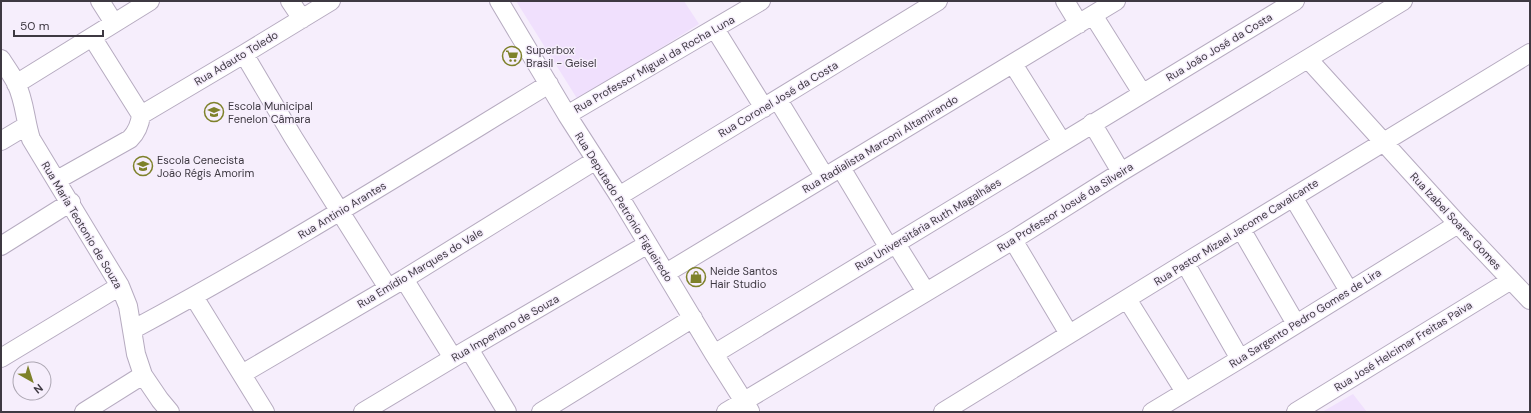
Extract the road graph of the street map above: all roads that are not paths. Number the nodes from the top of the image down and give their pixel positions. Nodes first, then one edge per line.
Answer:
1 (100, 1) edge
2 (150, 1) edge
3 (290, 1) edge
4 (331, 1) edge
5 (499, 1) edge
6 (761, 1) edge
7 (1065, 1) edge
8 (1116, 1) edge
9 (1296, 1) edge
10 (1403, 1) edge
11 (934, 2) edge
12 (302, 19) junction
13 (1086, 19) junction
14 (114, 23) junction
15 (715, 29) junction
16 (92, 37) junction
17 (1530, 53) edge
18 (244, 54) junction
19 (1, 59) edge
20 (1308, 59) junction
21 (1013, 64) junction
22 (16, 84) junction
23 (549, 84) junction
24 (1142, 94) junction
25 (771, 104) junction
26 (141, 115) junction
27 (567, 115) junction
28 (1092, 123) junction
29 (26, 126) junction
30 (1, 142) edge
31 (1062, 142) junction
32 (1384, 142) junction
33 (596, 160) junction
34 (841, 168) junction
35 (1121, 172) junction
36 (826, 177) junction
37 (57, 180) junction
38 (619, 196) junction
39 (1293, 197) junction
40 (71, 202) junction
41 (340, 211) junction
42 (1458, 224) junction
43 (1241, 230) junction
44 (1013, 240) junction
45 (648, 244) junction
46 (1, 246) edge
47 (893, 246) junction
48 (1185, 263) junction
49 (666, 274) junction
50 (404, 279) junction
51 (1511, 280) junction
52 (120, 286) junction
53 (388, 288) junction
54 (1349, 291) junction
55 (926, 292) junction
56 (194, 297) junction
57 (1127, 299) junction
58 (1530, 300) edge
59 (693, 318) junction
60 (1296, 324) junction
61 (132, 330) junction
62 (1069, 334) junction
63 (470, 348) junction
64 (714, 354) junction
65 (1, 358) edge
66 (453, 358) junction
67 (1240, 359) junction
68 (242, 374) junction
69 (143, 375) junction
70 (1185, 392) junction
71 (747, 407) edge
72 (84, 412) edge
73 (170, 412) edge
74 (265, 412) edge
75 (363, 412) edge
76 (507, 412) edge
77 (541, 412) edge
78 (726, 412) edge
79 (943, 412) edge
80 (1152, 412) edge
81 (1296, 412) edge

1 - 14 street
2 - 14 street
3 - 12 street
4 - 12 street, Rua Adauto Toledo
5 - 23 street, Rua Deputado Petrônio Figueiredo
6 - 15 street, Rua Professor Miguel da Rocha Luna
7 - 13 street
8 - 13 street, Rua Radialista Marconi Altamirando
9 - 24 street, Rua João José da Costa
10 - 20 street, Rua Professor Josué da Silveira
11 - 25 street, Rua Coronel José da Costa
12 - 18 street, Rua Adauto Toledo
13 - 21 street, Rua Radialista Marconi Altamirando
13 - 24 street
14 - 16 street
15 - 25 street
15 - 27 street, Rua Professor Miguel da Rocha Luna
16 - 22 street
16 - 26 street
17 - 32 street, Rua Pastor Mizael Jacome Cavalcante
18 - 26 street, Rua Adauto Toledo
18 - 41 street
19 - 22 street, Rua Maria Teotonio de Souza
20 - 32 street, Rua Izabel Soares Gomes
20 - 35 street, Rua Professor Josué da Silveira
21 - 31 street
21 - 34 street, Rua Radialista Marconi Altamirando
22 - 29 street, Rua Maria Teotonio de Souza
23 - 27 street, Rua Deputado Petrônio Figueiredo
23 - 41 street, Rua Antinio Arantes
24 - 28 street, Rua Universitária Ruth Magalhães
25 - 36 street
25 - 38 street, Rua Coronel José da Costa
26 - 37 street
27 - 33 street, Rua Deputado Petrônio Figueiredo
28 - 31 street, Rua Universitária Ruth Magalhães
28 - 35 street
29 - 30 street
29 - 37 street, Rua Maria Teotonio de Souza
31 - 47 street, Rua Universitária Ruth Magalhães
32 - 39 street, Rua Pastor Mizael Jacome Cavalcante
32 - 42 street, Rua Izabel Soares Gomes
33 - 38 street, Rua Deputado Petrônio Figueiredo
33 - 50 street, Rua Emídio Marques do Vale
34 - 36 street, Rua Radialista Marconi Altamirando
34 - 47 street
35 - 44 street, Rua Professor Josué da Silveira
36 - 49 street, Rua Radialista Marconi Altamirando
37 - 40 street, Rua Maria Teotonio de Souza
38 - 45 street, Rua Deputado Petrônio Figueiredo
39 - 43 street, Rua Pastor Mizael Jacome Cavalcante
39 - 54 street
40 - 46 street
40 - 52 street, Rua Maria Teotonio de Souza
41 - 53 street
41 - 56 street, Rua Antinio Arantes
42 - 51 street, Rua Izabel Soares Gomes
42 - 54 street, Rua Sargento Pedro Gomes de Lira
43 - 48 street, Rua Pastor Mizael Jacome Cavalcante
43 - 60 street
44 - 55 street, Rua Professor Josué da Silveira
44 - 62 street
45 - 49 street, Rua Deputado Petrônio Figueiredo
45 - 63 street, Rua Imperiano de Souza
47 - 55 street
47 - 64 street, Rua Universitária Ruth Magalhães
48 - 57 street, Rua Pastor Mizael Jacome Cavalcante
48 - 67 street
49 - 59 street, Rua Deputado Petrônio Figueiredo
50 - 53 street, Rua Emídio Marques do Vale
50 - 66 street
51 - 58 street, Rua Izabel Soares Gomes
51 - 81 street, Rua José Helcimar Freitas Paiva
52 - 61 street, Rua Maria Teotonio de Souza
52 - 65 street
53 - 68 street, Rua Emídio Marques do Vale
54 - 60 street, Rua Sargento Pedro Gomes de Lira
55 - 71 street, Rua Professor Josué da Silveira
56 - 61 street, Rua Antinio Arantes
56 - 68 street
57 - 62 street, Rua Pastor Mizael Jacome Cavalcante
57 - 70 street
59 - 64 street, Rua Deputado Petrônio Figueiredo
59 - 77 street
60 - 67 street, Rua Sargento Pedro Gomes de Lira
61 - 69 street, Rua Maria Teotonio de Souza
62 - 79 street, Rua Pastor Mizael Jacome Cavalcante
63 - 66 street, Rua Imperiano de Souza
63 - 76 street
64 - 71 street, Rua Deputado Petrônio Figueiredo
66 - 75 street, Rua Imperiano de Souza
67 - 70 street, Rua Sargento Pedro Gomes de Lira
68 - 74 street
69 - 72 street
69 - 73 street, Rua Maria Teotonio de Souza
70 - 80 street, Rua Sargento Pedro Gomes de Lira
71 - 78 street, Rua Professor Josué da Silveira

